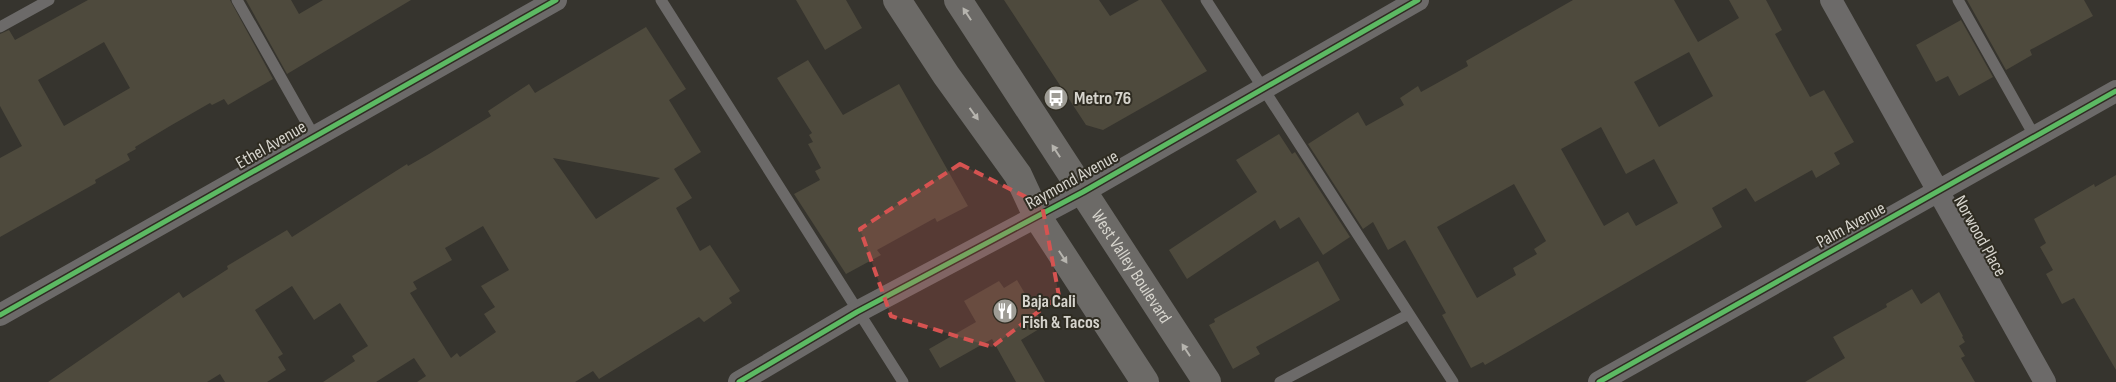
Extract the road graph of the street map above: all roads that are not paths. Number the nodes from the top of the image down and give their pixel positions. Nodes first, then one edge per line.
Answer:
1 (49, 0) edge
2 (237, 0) edge
3 (661, 0) edge
4 (897, 0) edge
5 (958, 0) edge
6 (1206, 0) edge
7 (1418, 0) edge
8 (1831, 0) edge
9 (1958, 0) edge
10 (551, 1) edge
11 (0, 28) edge
12 (1261, 89) junction
13 (2116, 92) edge
14 (314, 136) junction
15 (2035, 137) junction
16 (1083, 192) junction
17 (1939, 192) junction
18 (1037, 216) junction
19 (858, 312) junction
20 (0, 314) edge
21 (1409, 314) junction
22 (739, 382) edge
23 (903, 382) edge
24 (1145, 382) edge
25 (1207, 382) edge
26 (1280, 382) edge
27 (1453, 382) edge
28 (1599, 382) edge
29 (2045, 382) edge

1 - 11 lane
2 - 14 lane
3 - 19 lane
4 -> 18 main road
16 -> 5 main road, West Valley Boulevard
6 - 12 lane
7 - 12 street, Raymond Avenue
8 - 17 street, Norwood Place
9 - 15 lane
10 - 14 street, Ethel Avenue
12 - 16 street, Raymond Avenue
12 - 21 lane
13 - 15 street, Palm Avenue
14 - 20 street, Ethel Avenue
15 - 17 street, Palm Avenue
16 - 18 street, Raymond Avenue
25 -> 16 main road, West Valley Boulevard
17 - 28 street, Palm Avenue
17 - 29 street, Norwood Place
18 - 19 street, Raymond Avenue
18 -> 24 main road
19 - 22 street, Raymond Avenue
19 - 23 lane
21 - 26 lane
21 - 27 lane

